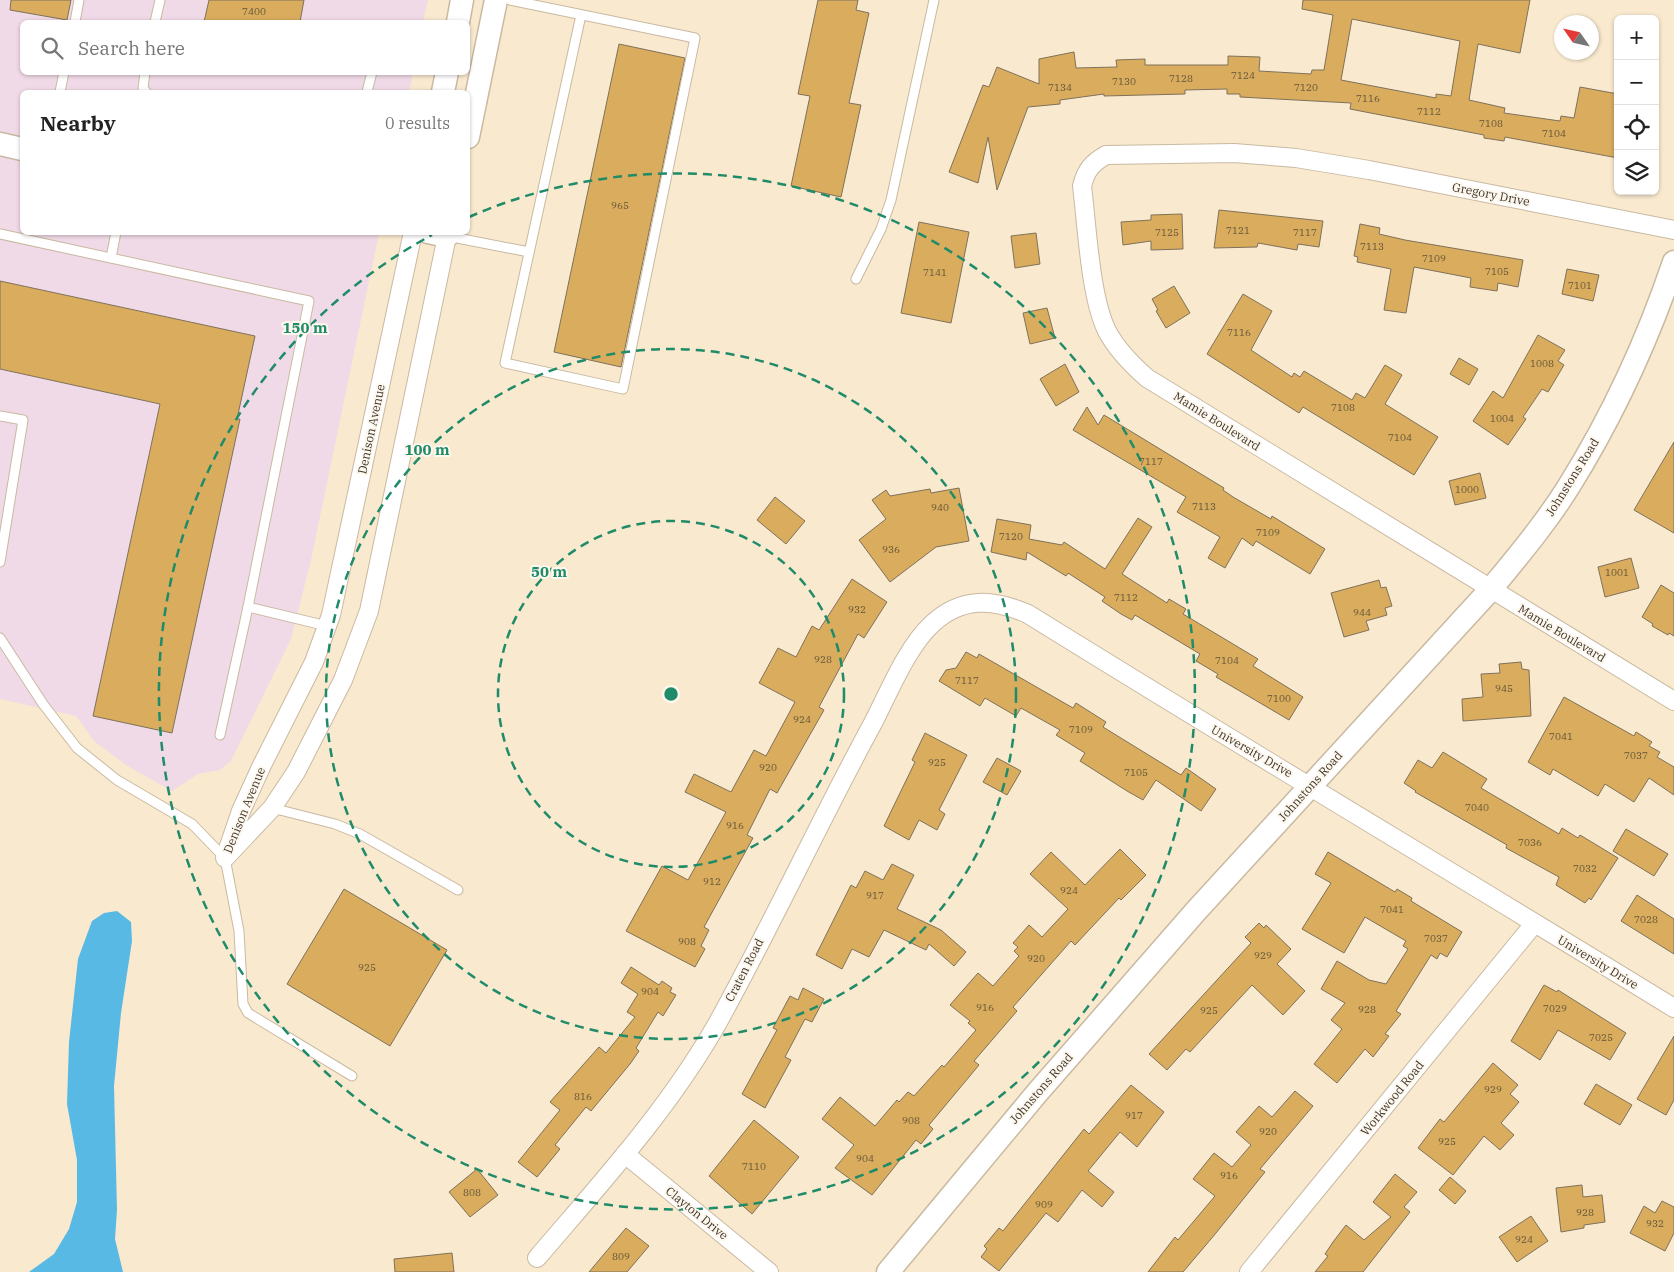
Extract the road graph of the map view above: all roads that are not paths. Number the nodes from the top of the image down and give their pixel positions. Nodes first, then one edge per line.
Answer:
1 (80, 0) edge
2 (160, 0) edge
3 (462, 0) edge
4 (496, 0) edge
5 (510, 0) edge
6 (934, 0) edge
7 (581, 15) junction
8 (75, 20) edge
9 (155, 20) edge
10 (458, 20) edge
11 (63, 75) edge
12 (144, 75) edge
13 (371, 75) edge
14 (446, 75) edge
15 (60, 90) edge
16 (144, 90) edge
17 (368, 90) edge
18 (443, 90) edge
19 (470, 127) edge
20 (0, 144) edge
21 (20, 149) edge
22 (1308, 160) joint
23 (1674, 230) edge
24 (0, 234) edge
25 (115, 235) edge
26 (412, 235) edge
27 (441, 235) edge
28 (446, 235) edge
29 (529, 252) junction
30 (111, 258) junction
31 (1674, 262) edge
32 (856, 279) dead end
33 (0, 416) edge
34 (0, 562) edge
35 (1491, 589) junction
36 (248, 607) junction
37 (327, 626) junction
38 (0, 638) edge
39 (910, 654) joint
40 (1674, 701) edge
41 (220, 735) dead end
42 (1311, 785) junction
43 (272, 808) junction
44 (225, 858) junction
45 (458, 890) dead end
46 (1534, 924) junction
47 (1674, 1008) edge
48 (352, 1076) dead end
49 (625, 1154) junction
50 (537, 1258) dead end
51 (769, 1272) edge
52 (888, 1272) edge
53 (1249, 1272) edge

1 - 8 lane
2 - 9 lane
3 - 10 street
4 - 19 street
5 - 7 lane
6 - 32 lane
7 - 29 lane
7 - 29 lane
11 - 15 lane
12 - 16 lane
13 - 17 lane
14 - 18 street
20 - 21 street
22 - 23 street, Gregory Drive
22 - 35 street, Mamie Boulevard
24 - 30 lane
25 - 30 lane
26 - 37 street, Denison Avenue
27 - 43 street, Denison Avenue
28 - 29 lane
30 - 36 lane
31 - 35 street, Johnstons Road
33 - 34 lane
35 - 40 street, Mamie Boulevard
35 - 42 street, Johnstons Road
36 - 37 lane
36 - 41 lane
37 - 44 street, Denison Avenue
38 - 44 lane
39 - 42 street, University Drive
39 - 49 street, Craten Road
42 - 46 street, University Drive
42 - 52 street, Johnstons Road
43 - 44 street, Denison Avenue
43 - 45 lane
44 - 48 lane
46 - 47 street, University Drive
46 - 53 street, Workwood Road
49 - 50 street, Craten Road
49 - 51 street, Clayton Drive

